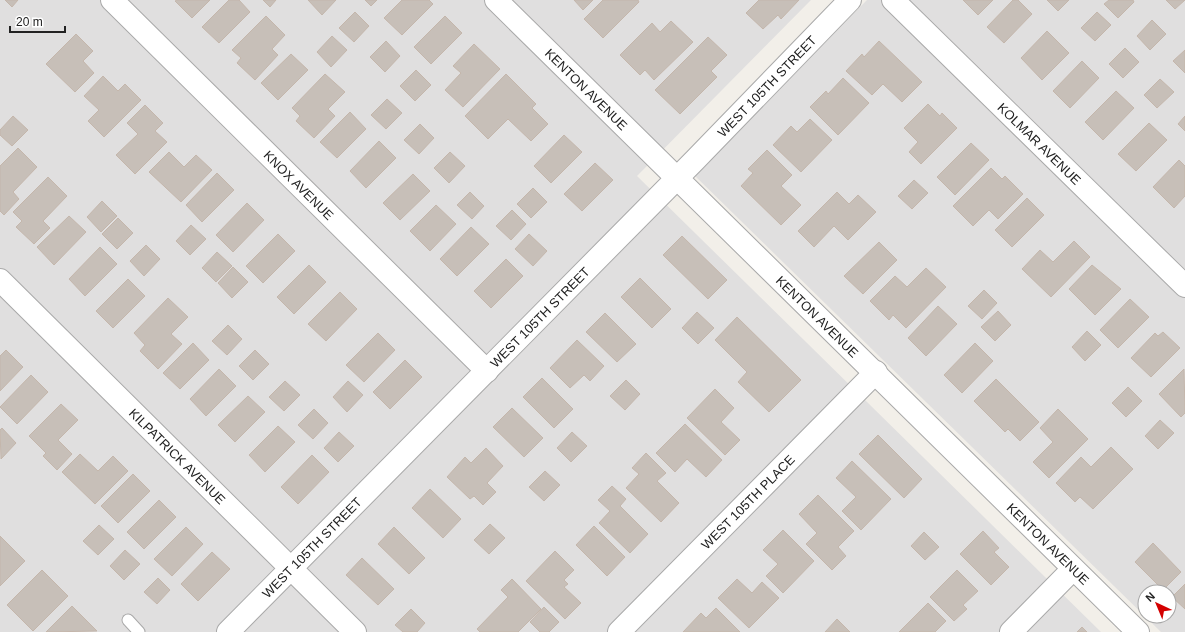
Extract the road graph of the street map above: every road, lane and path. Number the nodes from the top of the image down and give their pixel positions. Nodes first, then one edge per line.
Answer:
1 (112, 0) edge
2 (496, 0) edge
3 (850, 0) edge
4 (893, 0) edge
5 (678, 178) junction
6 (0, 280) edge
7 (1185, 286) edge
8 (487, 371) junction
9 (876, 372) junction
10 (291, 568) junction
11 (1073, 569) junction
12 (128, 620) dead end
13 (139, 632) edge
14 (228, 632) edge
15 (356, 632) edge
16 (619, 632) edge
17 (1011, 632) edge
18 (1138, 632) edge

1 - 8 street, KNOX AVENUE
2 - 5 street, KENTON AVENUE
3 - 5 street, WEST 105TH STREET
4 - 7 street, KOLMAR AVENUE
5 - 8 street, WEST 105TH STREET
5 - 9 street, KENTON AVENUE
6 - 10 street, KILPATRICK AVENUE
8 - 10 street, WEST 105TH STREET
9 - 11 street, KENTON AVENUE
9 - 16 street, WEST 105TH PLACE
10 - 14 street, WEST 105TH STREET
10 - 15 street, KILPATRICK AVENUE
11 - 17 street
11 - 18 street, KENTON AVENUE
12 - 13 lane

